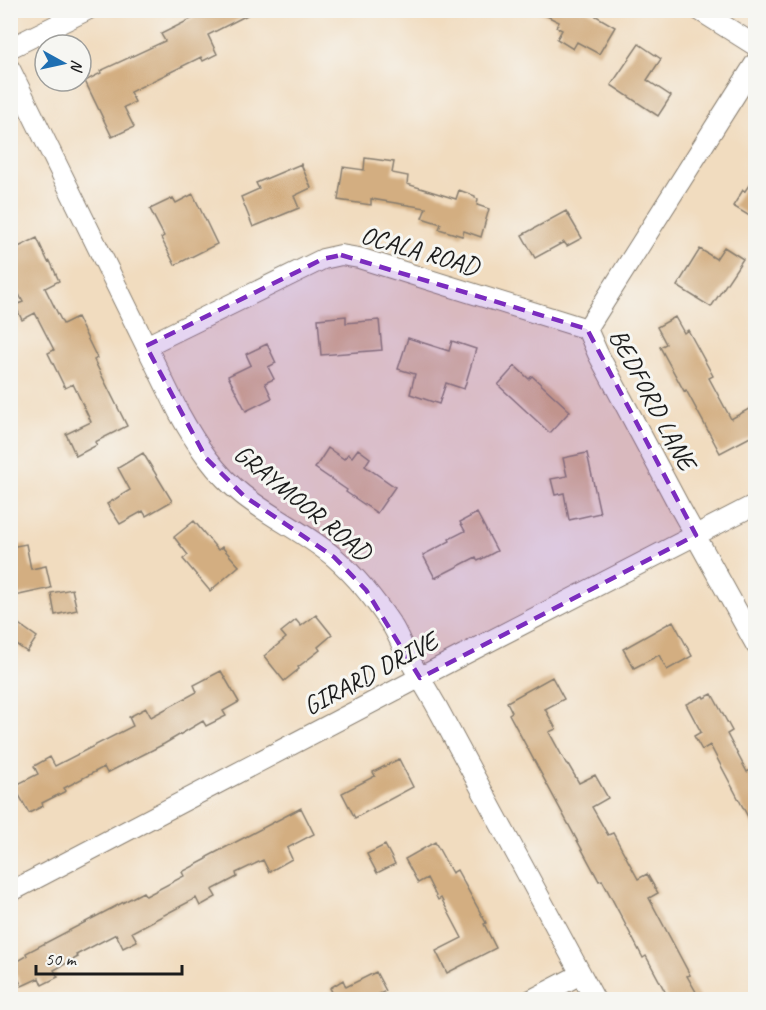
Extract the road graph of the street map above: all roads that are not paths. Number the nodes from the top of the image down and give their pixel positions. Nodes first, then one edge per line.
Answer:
1 (87, 10) edge
2 (699, 10) edge
3 (756, 46) edge
4 (10, 48) edge
5 (756, 62) edge
6 (10, 69) edge
7 (587, 329) junction
8 (146, 346) junction
9 (756, 504) edge
10 (696, 535) junction
11 (756, 645) edge
12 (420, 678) junction
13 (10, 892) edge
14 (581, 974) junction
15 (531, 999) edge
16 (595, 999) edge

1 - 4 street
2 - 3 street
5 - 7 street, BEDFORD LANE
6 - 8 street, GRAYMOOR ROAD
7 - 8 street, OCALA ROAD
7 - 10 street, BEDFORD LANE
8 - 12 street, GRAYMOOR ROAD
9 - 10 street, GIRARD DRIVE
10 - 11 street, BEDFORD LANE
10 - 12 street, GIRARD DRIVE
12 - 13 street, GIRARD DRIVE
12 - 14 street, GRAYMOOR ROAD
14 - 15 street
14 - 16 street, GRAYMOOR ROAD

